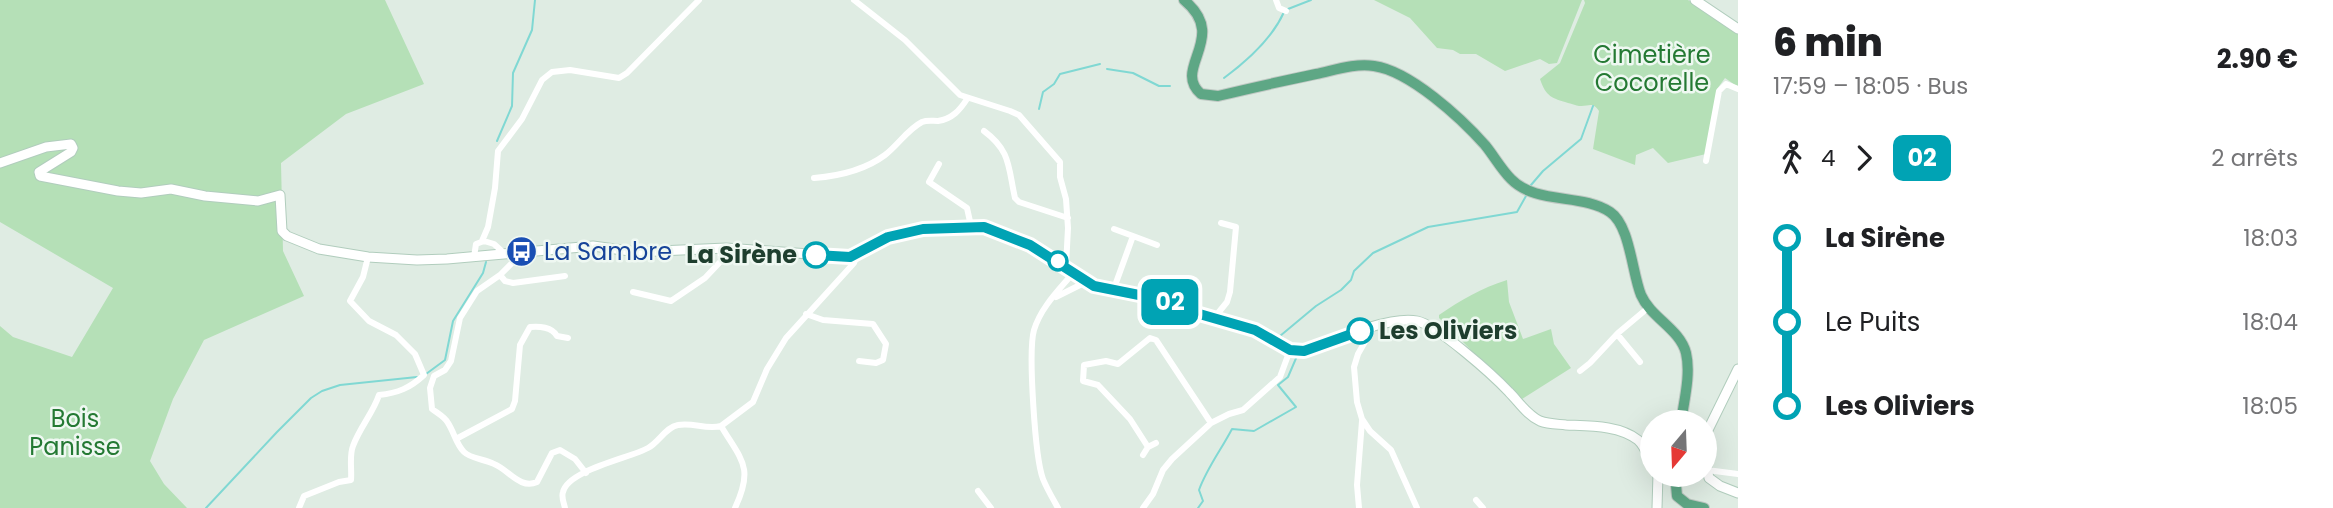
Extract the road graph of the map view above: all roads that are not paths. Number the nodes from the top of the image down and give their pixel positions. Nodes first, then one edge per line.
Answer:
1 (699, 0) edge
2 (854, 0) edge
3 (1186, 0) edge
4 (1276, 0) edge
5 (1695, 0) edge
6 (1284, 10) dead end
7 (1738, 29) edge
8 (1738, 89) edge
9 (967, 99) junction
10 (984, 131) dead end
11 (1706, 161) dead end
12 (0, 163) edge
13 (939, 164) dead end
14 (814, 178) dead end
15 (1068, 218) junction
16 (1221, 223) dead end
17 (971, 226) junction
18 (488, 228) junction
19 (1114, 229) dead end
20 (1133, 236) junction
21 (482, 241) junction
22 (491, 243) junction
23 (1157, 245) dead end
24 (720, 248) junction
25 (517, 252) junction
26 (505, 254) junction
27 (857, 255) junction
28 (368, 257) junction
29 (474, 257) junction
30 (1070, 269) junction
31 (500, 275) junction
32 (565, 276) dead end
33 (1086, 282) junction
34 (1113, 291) junction
35 (633, 292) dead end
36 (1051, 299) junction
37 (1648, 307) junction
38 (806, 314) junction
39 (1214, 318) junction
40 (1374, 326) junction
41 (1617, 334) junction
42 (568, 338) dead end
43 (1290, 350) junction
44 (859, 361) dead end
45 (1640, 362) dead end
46 (1738, 369) edge
47 (1580, 371) dead end
48 (1682, 410) edge
49 (1717, 412) edge
50 (1362, 419) junction
51 (1211, 423) junction
52 (721, 426) junction
53 (456, 439) junction
54 (1156, 443) dead end
55 (1640, 443) edge
56 (1148, 447) junction
57 (1143, 455) dead end
58 (1717, 471) edge
59 (586, 472) junction
60 (1738, 474) edge
61 (1717, 484) edge
62 (1658, 487) edge
63 (1676, 487) edge
64 (978, 491) dead end
65 (1738, 493) edge
66 (1476, 500) dead end
67 (299, 508) edge
68 (565, 508) edge
69 (735, 508) edge
70 (991, 508) edge
71 (1058, 508) edge
72 (1143, 508) edge
73 (1359, 508) edge
74 (1417, 508) edge
75 (1483, 508) edge
76 (1657, 508) edge
77 (1704, 508) edge

1 - 18 street
2 - 9 street
3 - 37 main road
4 - 6 street
5 - 7 street
8 - 11 street
9 - 14 street
9 - 15 street
10 - 15 street
12 - 28 street
13 - 17 street
15 - 30 street
16 - 39 street
17 - 27 street
17 - 30 street
18 - 21 street
18 - 22 street
19 - 20 street
20 - 23 street
20 - 34 street
21 - 22 street
21 - 29 street
22 - 26 street
24 - 25 street
24 - 27 street
24 - 35 street
25 - 26 street
25 - 31 street
26 - 29 street
27 - 38 street
28 - 29 street
28 - 67 street
30 - 33 street
30 - 36 street
31 - 32 street
31 - 53 street
33 - 34 street
33 - 36 street
34 - 39 street
36 - 71 street
37 - 41 street
37 - 48 main road
38 - 44 street
38 - 52 street
39 - 43 street
40 - 43 street
40 - 50 street
40 - 55 street
41 - 45 street
41 - 47 street
42 - 53 street
43 - 51 street
46 - 49 street
50 - 73 street
50 - 74 street
51 - 56 street
51 - 72 street
52 - 59 street
52 - 69 street
53 - 59 street
54 - 56 street
56 - 57 street
58 - 60 street
59 - 68 street
61 - 65 street
62 - 76 street
63 - 77 main road
64 - 70 street
66 - 75 street

